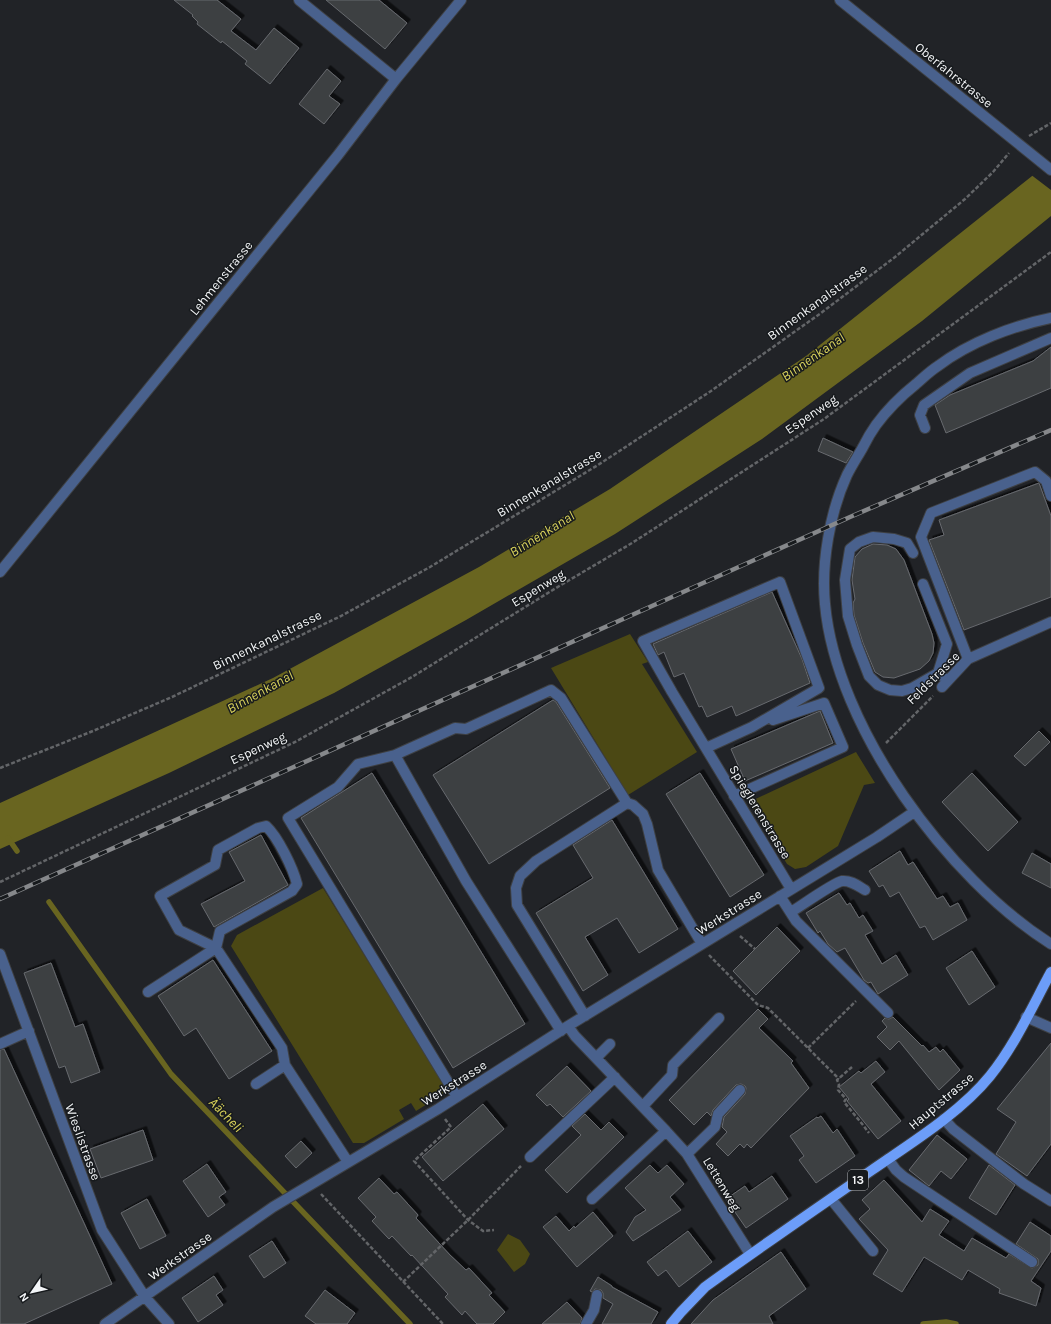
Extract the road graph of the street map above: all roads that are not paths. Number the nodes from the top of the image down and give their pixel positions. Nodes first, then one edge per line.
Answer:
1 (299, 0) edge
2 (461, 0) edge
3 (840, 0) edge
4 (396, 79) junction
5 (1051, 170) edge
6 (1051, 318) edge
7 (1051, 338) edge
8 (925, 428) dead end
9 (1051, 496) edge
10 (913, 553) dead end
11 (0, 572) edge
12 (923, 584) dead end
13 (1051, 622) edge
14 (968, 659) junction
15 (938, 673) junction
16 (752, 726) junction
17 (706, 748) junction
18 (395, 755) junction
19 (734, 796) junction
20 (627, 803) junction
21 (914, 812) junction
22 (791, 889) junction
23 (865, 890) dead end
24 (780, 896) junction
25 (687, 899) dead end
26 (678, 905) junction
27 (791, 912) junction
28 (702, 944) junction
29 (1051, 944) edge
30 (216, 948) junction
31 (0, 954) edge
32 (1051, 972) edge
33 (148, 992) dead end
34 (888, 1013) dead end
35 (585, 1016) junction
36 (1026, 1017) junction
37 (719, 1018) dead end
38 (564, 1028) junction
39 (1051, 1028) edge
40 (29, 1031) junction
41 (0, 1044) edge
42 (610, 1044) dead end
43 (596, 1058) junction
44 (285, 1065) junction
45 (615, 1076) junction
46 (256, 1084) dead end
47 (740, 1090) dead end
48 (457, 1097) junction
49 (643, 1106) junction
50 (944, 1119) junction
51 (666, 1131) junction
52 (687, 1154) junction
53 (530, 1157) road end
54 (888, 1159) junction
55 (348, 1162) junction
56 (592, 1199) dead end
57 (831, 1199) junction
58 (1051, 1201) edge
59 (873, 1251) dead end
60 (750, 1254) junction
61 (1032, 1262) dead end
62 (597, 1295) dead end
63 (145, 1297) junction
64 (105, 1324) edge
65 (169, 1324) edge
66 (586, 1324) edge
67 (671, 1324) edge

1 - 4 street
2 - 4 street, Lehmenstrasse
3 - 5 street, Oberfahrstrasse
4 - 11 street, Lehmenstrasse
6 - 21 street
7 - 8 street
9 - 14 street
10 - 15 street
12 - 15 street
13 - 14 street, Feldstrasse
14 - 15 street, Feldstrasse
16 - 17 street
16 - 17 street, Spieglerenstrasse
16 - 19 street
17 - 19 street, Spieglerenstrasse
18 - 20 street
18 - 38 street, Lettenweg
18 - 48 street
19 - 22 street, Spieglerenstrasse
20 - 26 street
20 - 35 street
21 - 22 street, Werkstrasse
21 - 29 street
22 - 24 street, Werkstrasse
23 - 27 street
24 - 27 street, Werkstrasse
24 - 28 street, Werkstrasse
25 - 26 street
26 - 28 street
27 - 34 street, Werkstrasse
28 - 35 street, Werkstrasse
30 - 30 street
30 - 33 street
30 - 44 street
31 - 40 street, Wieslistrasse
32 - 36 main road, Hauptstrasse / 13
35 - 38 street, Werkstrasse
36 - 39 street
36 - 50 main road, Hauptstrasse / 13
37 - 49 street
38 - 43 street, Lettenweg
38 - 48 street, Werkstrasse
40 - 41 street
40 - 63 street, Wieslistrasse
42 - 43 street
43 - 45 street, Lettenweg
44 - 46 street
44 - 55 street
45 - 49 street, Lettenweg
45 - 53 street
47 - 52 street
48 - 55 street, Werkstrasse
49 - 51 street, Lettenweg
50 - 54 main road, Hauptstrasse / 13
50 - 58 street
51 - 52 street, Lettenweg
51 - 56 street
52 - 60 street, Lettenweg
54 - 57 main road, Hauptstrasse / 13
54 - 61 street
55 - 63 street, Werkstrasse
57 - 59 street
57 - 60 main road, Hauptstrasse / 13
60 - 67 main road, Hauptstrasse / 13
62 - 66 street
63 - 64 street, Werkstrasse
63 - 65 street, Wieslistrasse

